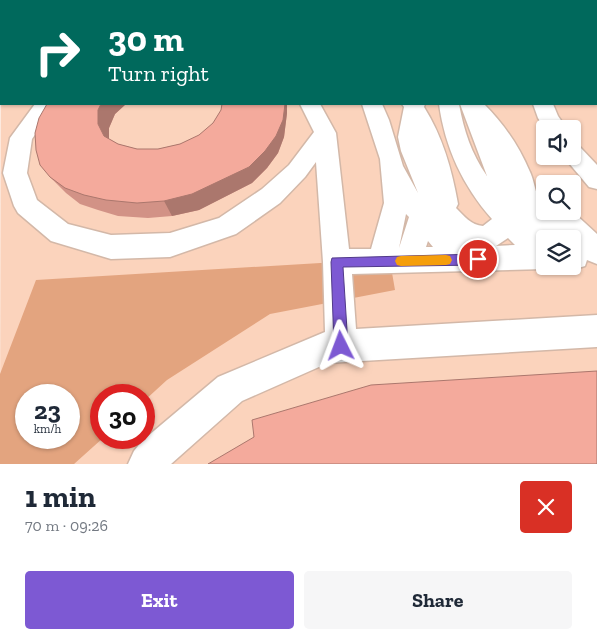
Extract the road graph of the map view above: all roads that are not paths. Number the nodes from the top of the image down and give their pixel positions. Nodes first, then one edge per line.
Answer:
1 (45, 105) edge
2 (311, 105) edge
3 (399, 105) edge
4 (400, 105) edge
5 (400, 105) edge
6 (448, 105) edge
7 (449, 105) edge
8 (471, 105) edge
9 (490, 105) edge
10 (542, 105) edge
11 (549, 120) edge
12 (325, 132) junction
13 (400, 149) junction
14 (498, 149) junction
15 (581, 163) edge
16 (597, 180) edge
17 (536, 202) edge
18 (422, 215) junction
19 (448, 218) junction
20 (506, 218) junction
21 (551, 220) edge
22 (559, 230) edge
23 (536, 249) edge
24 (536, 252) edge
25 (536, 254) edge
26 (451, 255) junction
27 (409, 261) junction
28 (336, 262) junction
29 (382, 262) junction
30 (597, 331) edge
31 (341, 346) junction
32 (147, 464) edge

1 - 12 street
2 - 12 street
3 - 13 street
4 - 13 street
5 - 19 street
6 - 20 street
7 - 14 street
8 - 14 street
9 - 14 street
10 - 11 street
12 - 28 street
13 - 18 street
13 - 19 street
13 - 29 street
14 - 17 street
14 - 20 street
15 - 16 street
17 - 23 street
18 - 26 street
18 - 27 street
19 - 20 street
19 - 26 street
20 - 24 street
21 - 22 street
25 - 26 street
26 - 27 street
27 - 29 street
28 - 29 street
28 - 31 street
30 - 31 street
31 - 32 street

